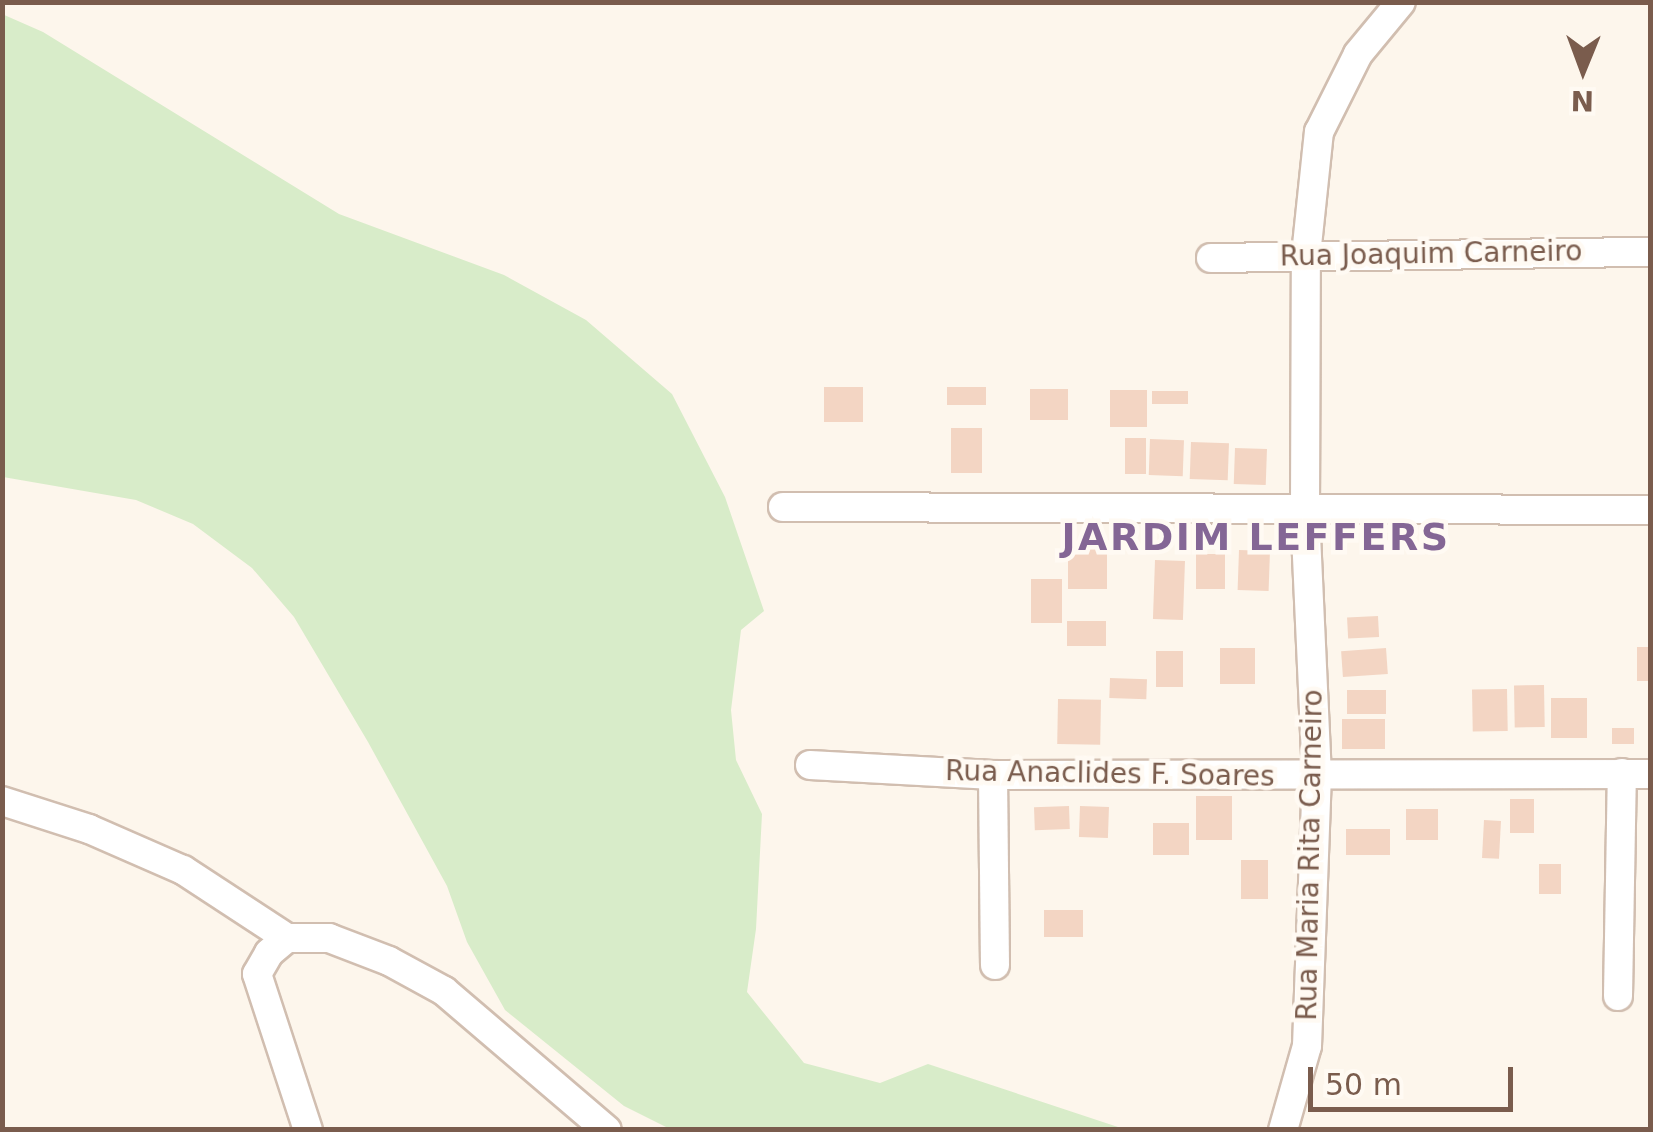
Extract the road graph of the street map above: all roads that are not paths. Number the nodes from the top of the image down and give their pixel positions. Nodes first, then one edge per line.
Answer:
1 (1401, 2) edge
2 (1650, 252) edge
3 (1306, 255) junction
4 (1211, 258) dead end
5 (782, 507) dead end
6 (1305, 508) junction
7 (1650, 510) edge
8 (810, 765) dead end
9 (1622, 773) junction
10 (993, 774) junction
11 (1650, 774) edge
12 (1317, 777) junction
13 (2, 800) edge
14 (287, 938) junction
15 (995, 965) dead end
16 (1618, 996) dead end
17 (308, 1130) edge
18 (607, 1130) edge
19 (1283, 1130) edge

1 - 3 street, Rua Maria Rita Carneiro
2 - 3 street, Rua Joaquim Carneiro
3 - 4 street, Rua Joaquim Carneiro
3 - 6 street, Rua Maria Rita Carneiro
5 - 6 street
6 - 7 street
6 - 12 street, Rua Maria Rita Carneiro
8 - 10 street, Rua Anaclides F. Soares
9 - 11 street, Rua Anaclides F. Soares
9 - 12 street, Rua Anaclides F. Soares
9 - 16 street
10 - 12 street, Rua Anaclides F. Soares
10 - 15 street
12 - 19 street, Rua Maria Rita Carneiro
13 - 14 street
14 - 17 street
14 - 18 street

